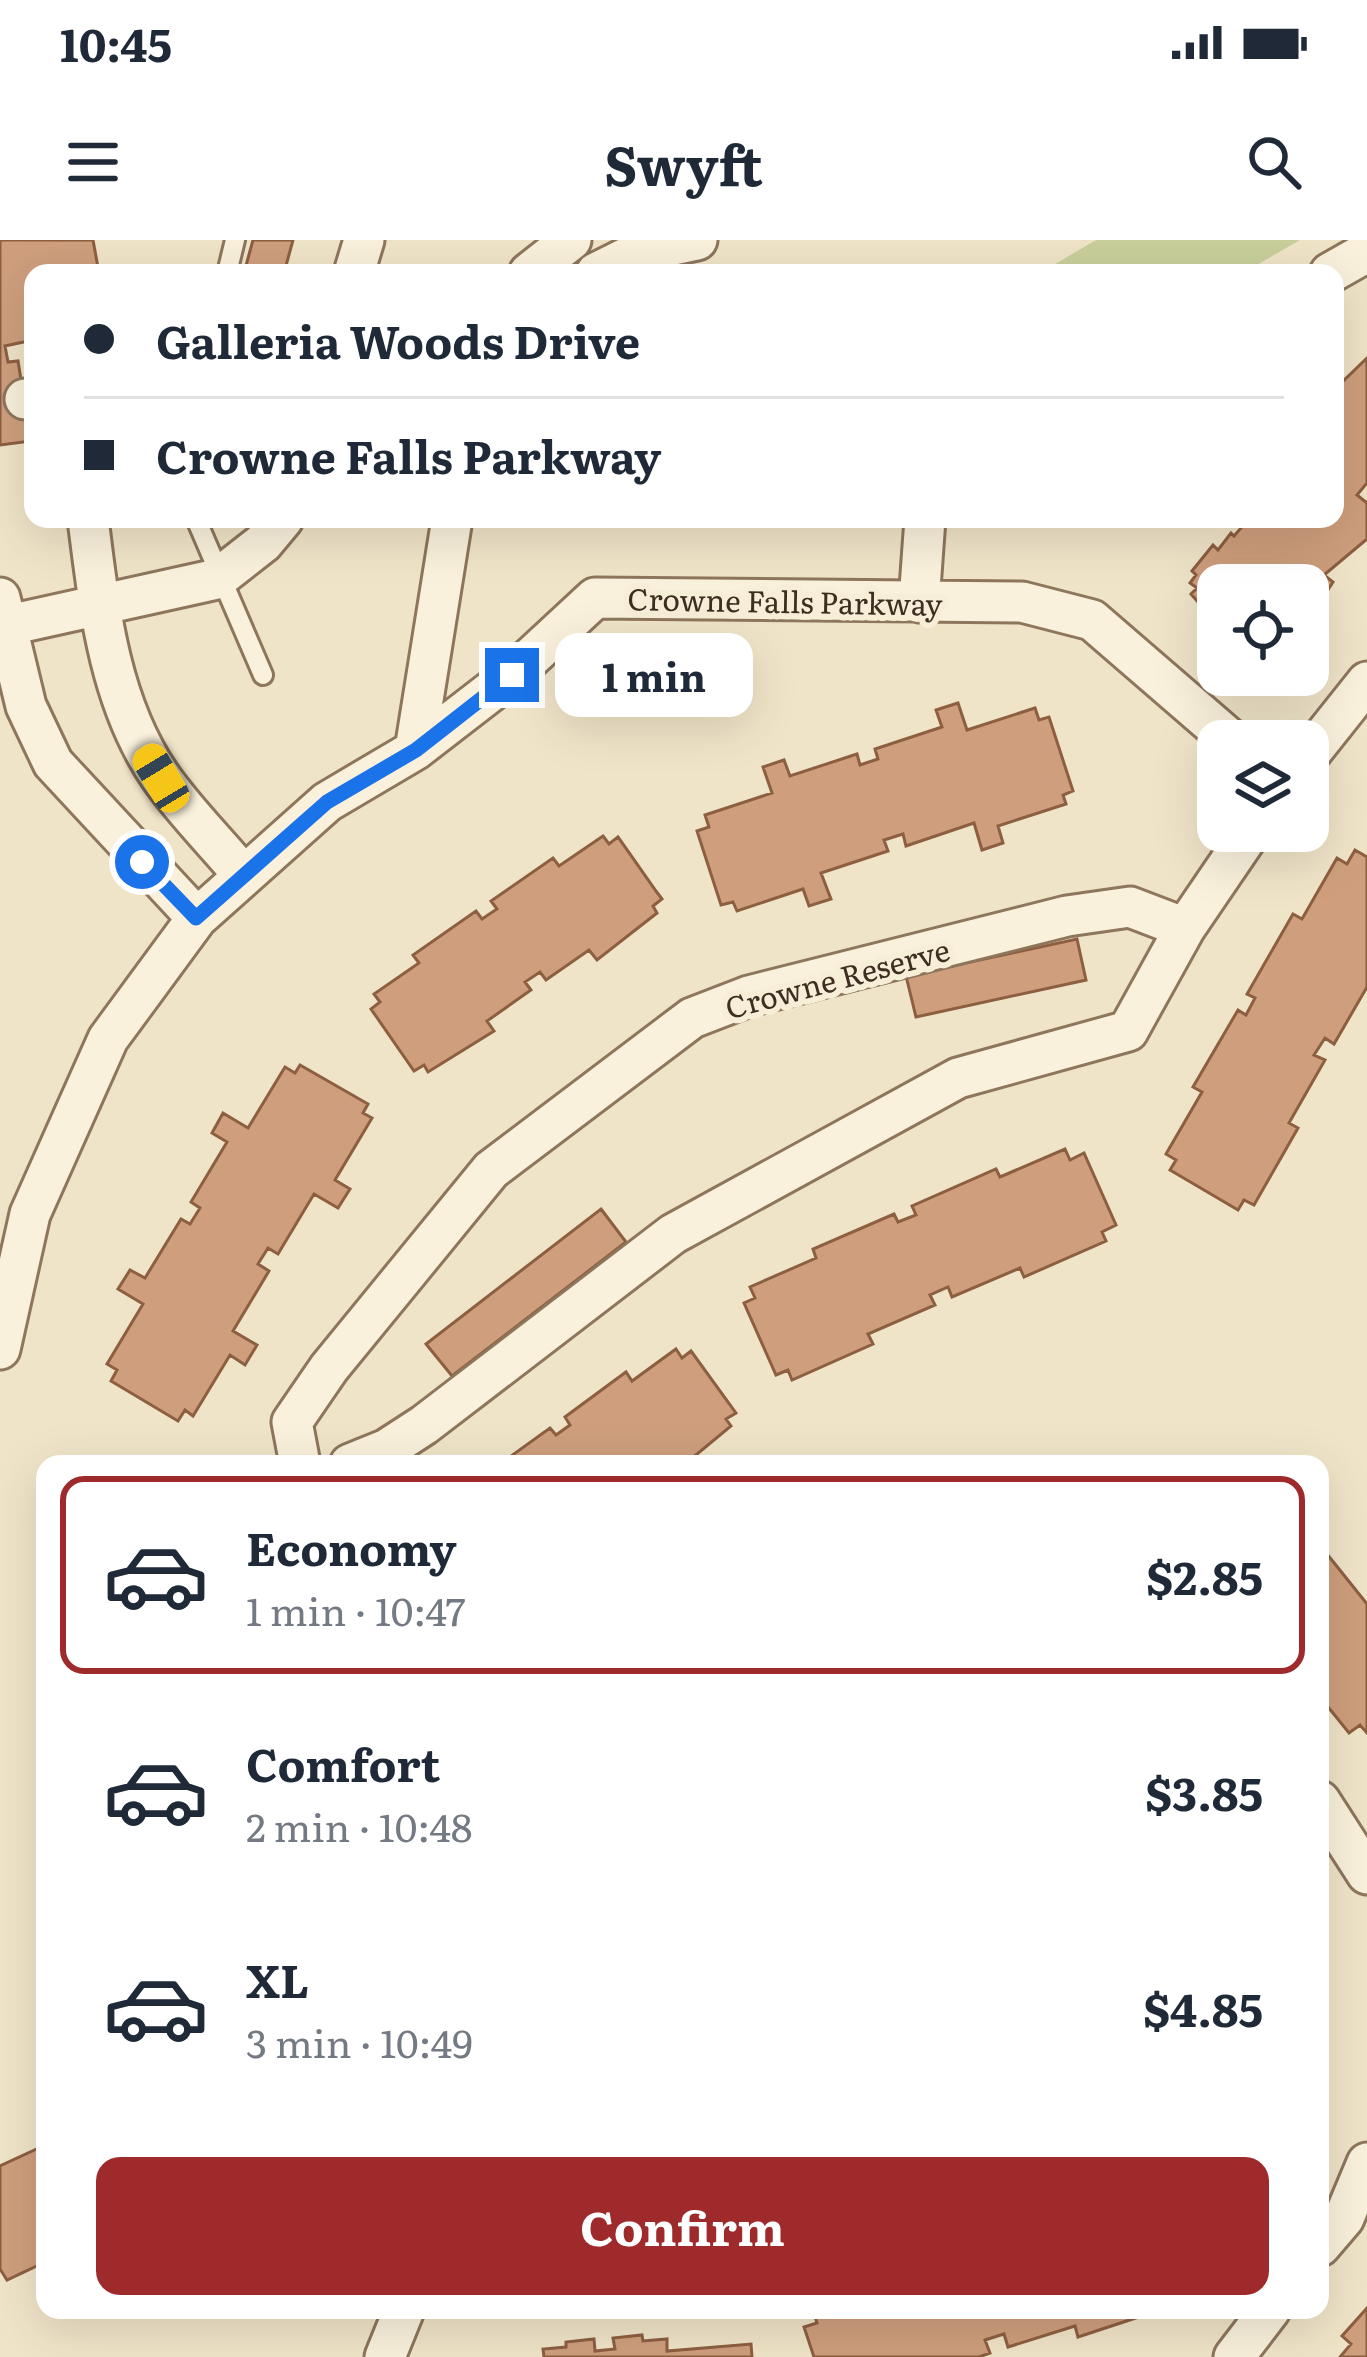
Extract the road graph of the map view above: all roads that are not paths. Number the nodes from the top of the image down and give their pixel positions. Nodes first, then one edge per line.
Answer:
1 (571, 240) edge
2 (697, 240) edge
3 (540, 264) edge
4 (615, 264) edge
5 (89, 528) edge
6 (199, 528) edge
7 (276, 528) edge
8 (451, 528) edge
9 (924, 528) edge
10 (218, 579) junction
11 (919, 602) junction
12 (101, 608) junction
13 (3, 617) edge
14 (263, 675) dead end
15 (1367, 682) edge
16 (1208, 720) edge
17 (1329, 730) edge
18 (416, 750) junction
19 (1237, 852) edge
20 (244, 876) junction
21 (196, 918) junction
22 (1185, 928) junction
23 (0, 1349) edge
24 (298, 1455) edge
25 (372, 1455) edge
26 (1329, 1815) edge
27 (1367, 1874) edge
28 (1367, 2163) edge
29 (1329, 2236) edge
30 (400, 2319) edge
31 (1263, 2319) edge
32 (385, 2357) edge
33 (1234, 2357) edge

1 - 3 street
2 - 4 street
5 - 12 street
6 - 10 lane
7 - 10 street
8 - 18 street
9 - 11 street
10 - 12 street
10 - 14 lane
11 - 16 street, Crowne Falls Parkway
11 - 18 street, Crowne Falls Parkway
12 - 13 street
12 - 20 street
13 - 21 street
15 - 17 street
18 - 20 street, Crowne Falls Parkway
19 - 22 street
20 - 21 street, Crowne Falls Parkway
21 - 23 street, Crowne Falls Parkway
22 - 24 street, Crowne Reserve
22 - 25 street
26 - 27 street
28 - 29 street
30 - 32 street
31 - 33 street

